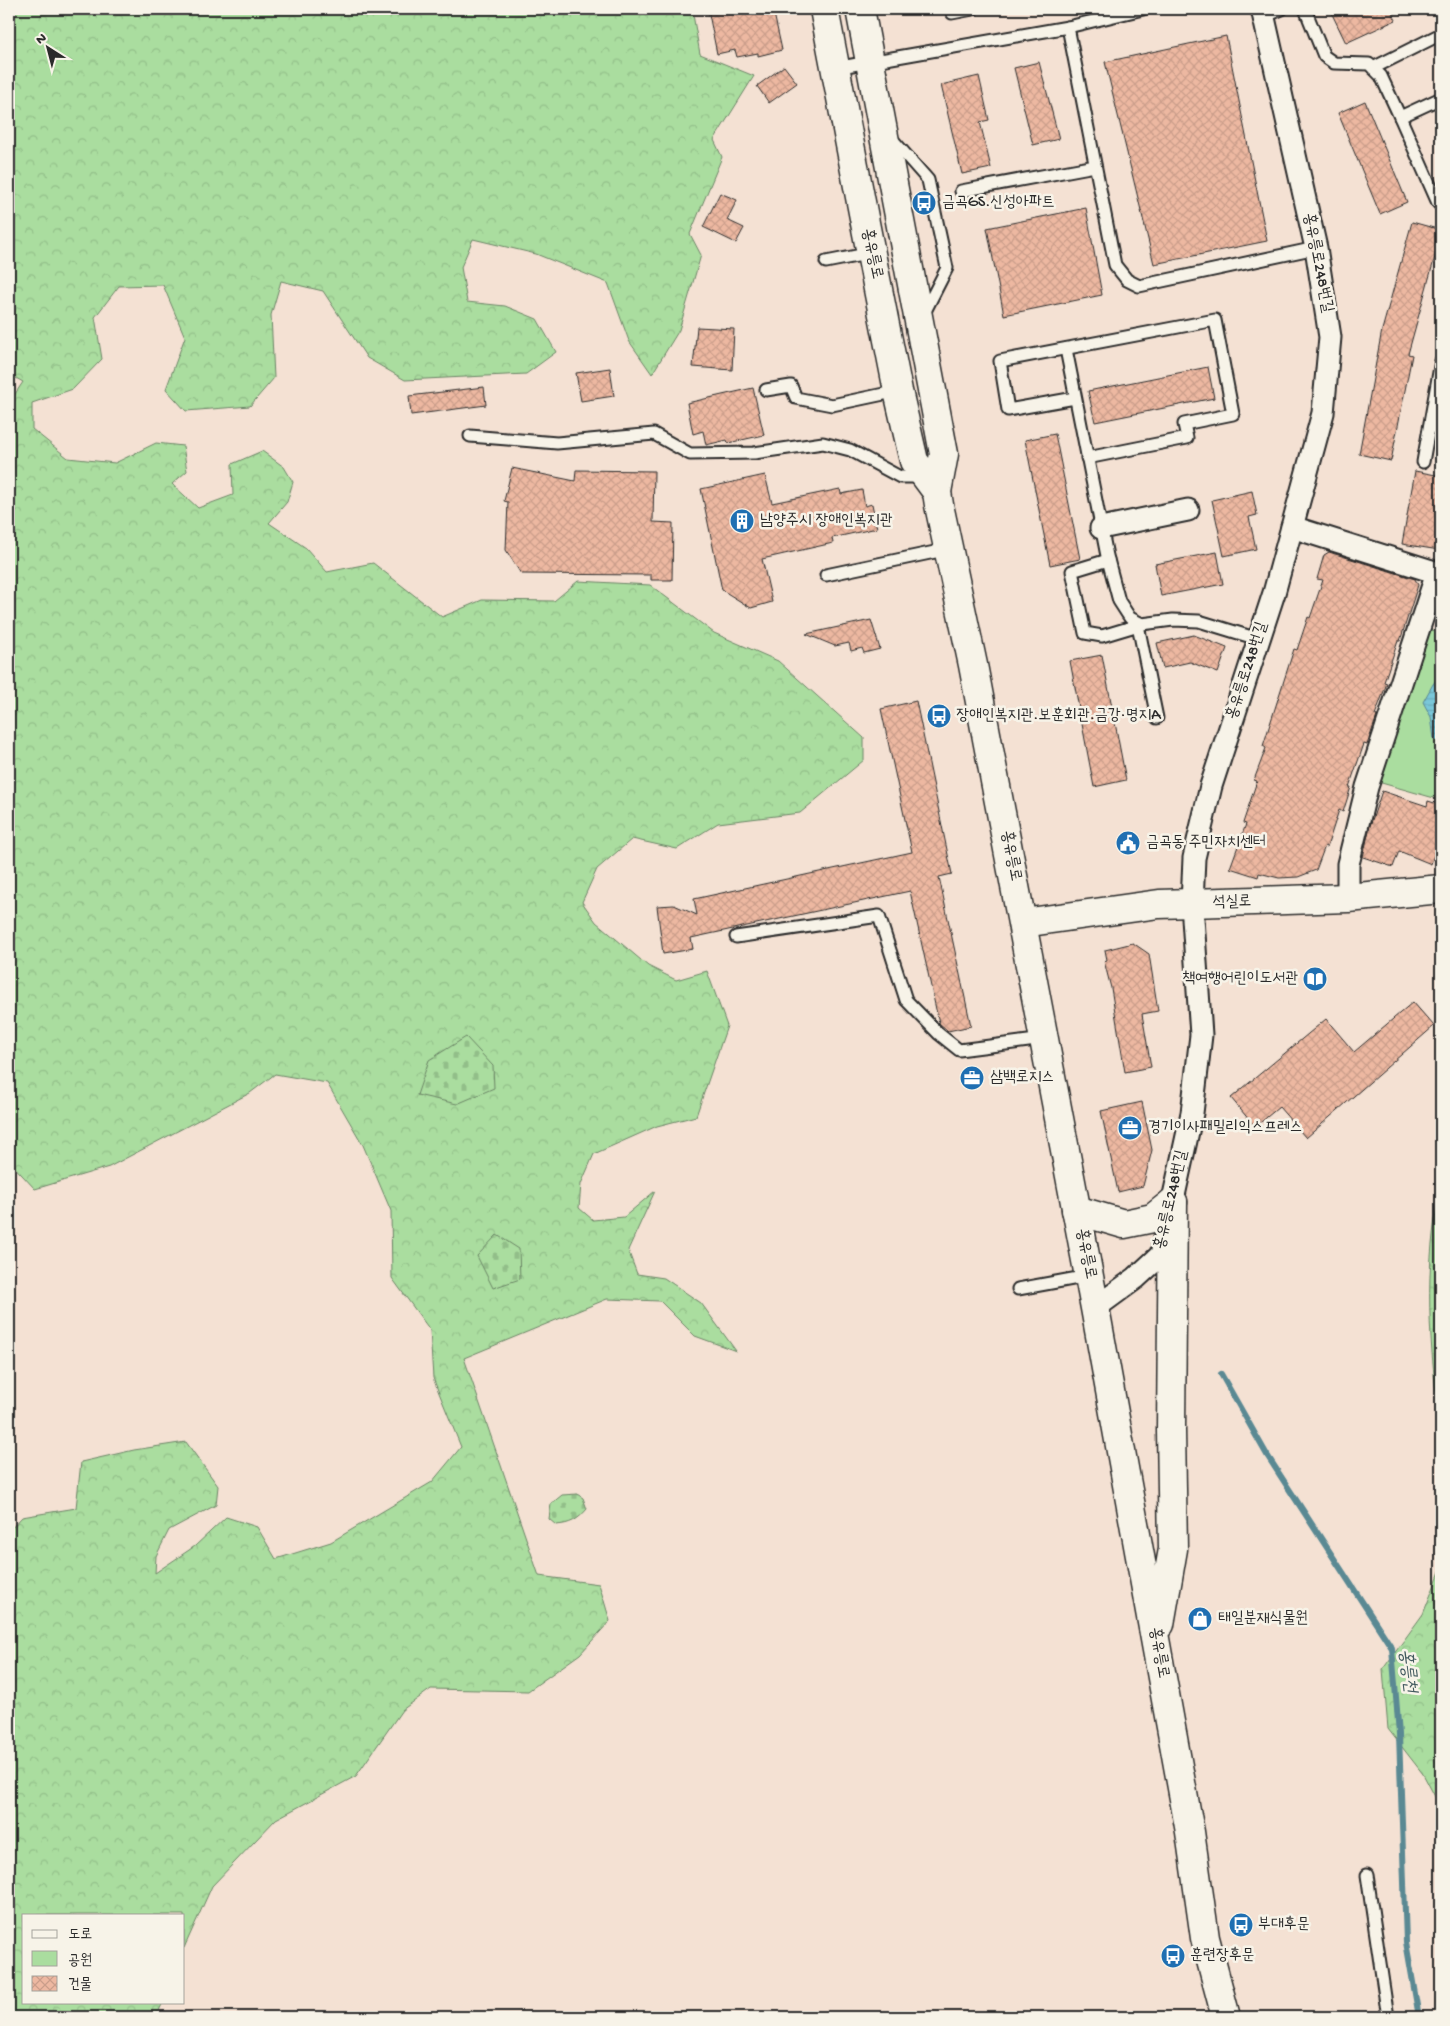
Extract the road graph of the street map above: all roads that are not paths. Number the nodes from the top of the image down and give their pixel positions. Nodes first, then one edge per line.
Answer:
1 (824, 9) edge
2 (860, 9) edge
3 (973, 9) edge
4 (1143, 9) edge
5 (1306, 9) edge
6 (1269, 11) edge
7 (952, 13) dead end
8 (1068, 27) junction
9 (1441, 34) edge
10 (870, 62) junction
11 (835, 68) junction
12 (1373, 68) junction
13 (1441, 98) edge
14 (1400, 117) junction
15 (882, 127) junction
16 (1095, 166) junction
17 (961, 191) dead end
18 (1441, 205) edge
19 (1316, 248) junction
20 (872, 254) junction
21 (826, 262) dead end
22 (920, 321) junction
23 (1066, 349) junction
24 (1441, 361) edge
25 (766, 390) dead end
26 (898, 391) junction
27 (1074, 398) junction
28 (470, 436) dead end
29 (1087, 458) junction
30 (1423, 462) dead end
31 (932, 484) junction
32 (1188, 510) dead end
33 (1101, 528) junction
34 (1292, 528) junction
35 (949, 549) junction
36 (1108, 560) junction
37 (1439, 573) edge
38 (826, 575) dead end
39 (1140, 624) junction
40 (1258, 639) junction
41 (1157, 718) dead end
42 (1441, 889) edge
43 (1348, 898) junction
44 (1192, 904) junction
45 (1023, 923) junction
46 (736, 937) dead end
47 (1044, 1039) junction
48 (1173, 1202) junction
49 (1076, 1210) junction
50 (1088, 1276) junction
51 (1018, 1289) dead end
52 (1095, 1308) junction
53 (1156, 1643) junction
54 (1367, 1875) dead end
55 (1226, 2017) edge
56 (1388, 2017) edge

1 - 11 street, 홍유릉로
2 - 10 street, 홍유릉로
3 - 7 lane
4 - 8 lane
5 - 12 lane
6 - 19 street, 홍유릉로248번길
8 - 10 lane
8 - 16 lane
9 - 12 lane
10 - 11 lane
10 - 15 street, 홍유릉로
11 - 20 street, 홍유릉로
12 - 14 lane
13 - 14 lane
14 - 18 lane
15 - 22 street, 홍유릉로
15 - 22 lane
16 - 17 lane
16 - 19 lane
19 - 34 street, 홍유릉로248번길
20 - 21 lane
20 - 26 street, 홍유릉로
22 - 31 street, 홍유릉로
23 - 27 lane
23 - 27 lane
23 - 29 lane
24 - 30 lane
25 - 26 lane
26 - 31 street, 홍유릉로
27 - 29 lane
28 - 31 lane
29 - 33 lane
31 - 35 street, 홍유릉로
32 - 33 street
33 - 36 lane
34 - 37 street
34 - 40 street, 홍유릉로248번길
35 - 38 lane
35 - 45 street, 홍유릉로
36 - 39 lane
36 - 39 lane
37 - 43 street
39 - 40 lane
39 - 41 lane
40 - 44 street, 홍유릉로248번길
42 - 43 street, 석실로
43 - 44 street, 석실로
44 - 45 street, 석실로
44 - 48 street, 홍유릉로248번길
45 - 47 street, 홍유릉로
46 - 47 lane
47 - 49 street, 홍유릉로
48 - 49 street
48 - 52 street, 홍유릉로248번길
48 - 53 street
49 - 50 street, 홍유릉로
50 - 51 lane
50 - 52 street, 홍유릉로
52 - 53 street, 홍유릉로
53 - 55 street, 홍유릉로
54 - 56 lane

